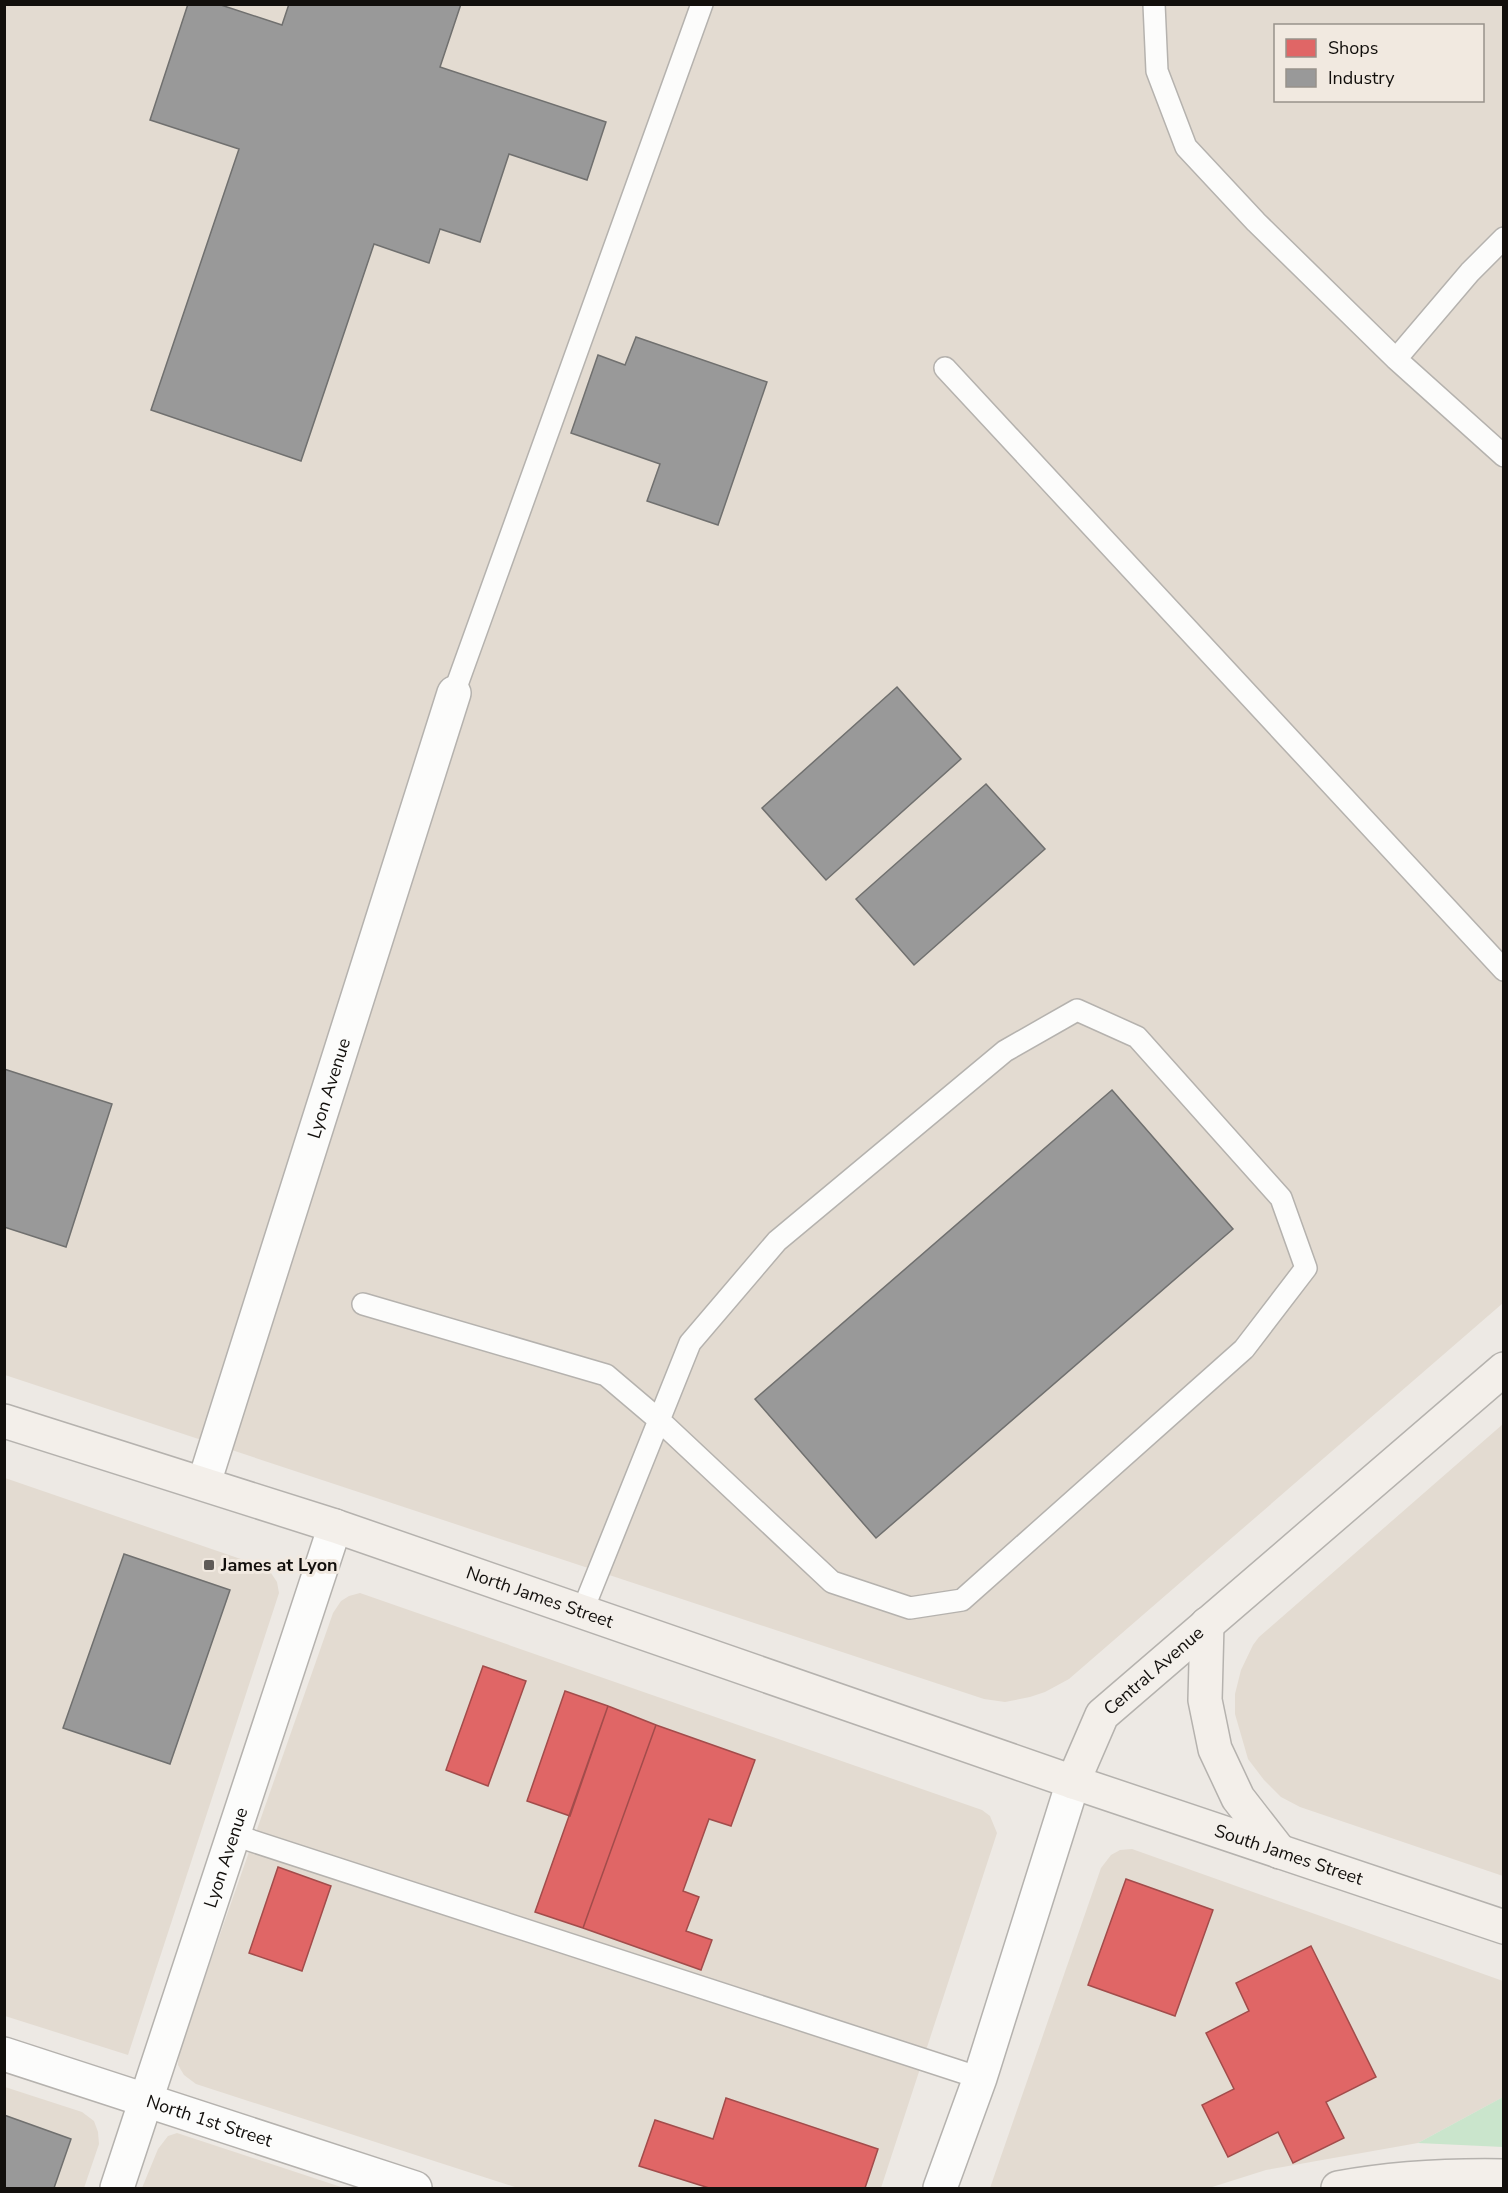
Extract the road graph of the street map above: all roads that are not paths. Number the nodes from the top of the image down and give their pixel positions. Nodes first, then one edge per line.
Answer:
1 (702, 4) edge
2 (1154, 4) edge
3 (1503, 238) edge
4 (1396, 359) junction
5 (945, 368) dead end
6 (1503, 456) edge
7 (454, 693) joint
8 (1503, 970) edge
9 (363, 1304) dead end
10 (1503, 1369) edge
11 (659, 1420) junction
12 (4, 1421) edge
13 (204, 1483) junction
14 (335, 1526) junction
15 (582, 1612) junction
16 (1207, 1624) junction
17 (1073, 1782) junction
18 (234, 1834) junction
19 (1280, 1852) junction
20 (1503, 1927) edge
21 (4, 2054) edge
22 (980, 2078) junction
23 (146, 2101) junction
24 (1503, 2176) edge
25 (117, 2188) edge
26 (415, 2188) edge
27 (940, 2188) edge
28 (1338, 2188) edge

1 - 7 lane
2 - 4 lane
3 - 4 lane
4 - 6 lane
5 - 8 lane
7 - 13 street, Lyon Avenue
9 - 11 lane
10 - 16 main road, Central Avenue
11 - 11 lane
11 - 15 lane
12 - 13 main road, North James Street
13 - 14 main road, North James Street
14 - 15 main road, North James Street
14 - 18 street, Lyon Avenue
15 - 17 main road, North James Street
16 - 17 main road, Central Avenue
16 - 19 main road
17 - 19 main road, South James Street
17 - 22 street, Central Avenue
18 - 22 lane
18 - 23 street, Lyon Avenue
19 - 20 main road, South James Street
21 - 23 street, North 1st Street
22 - 27 street, Central Avenue
23 - 25 street, Lyon Avenue
23 - 26 street, North 1st Street
24 - 28 main road

